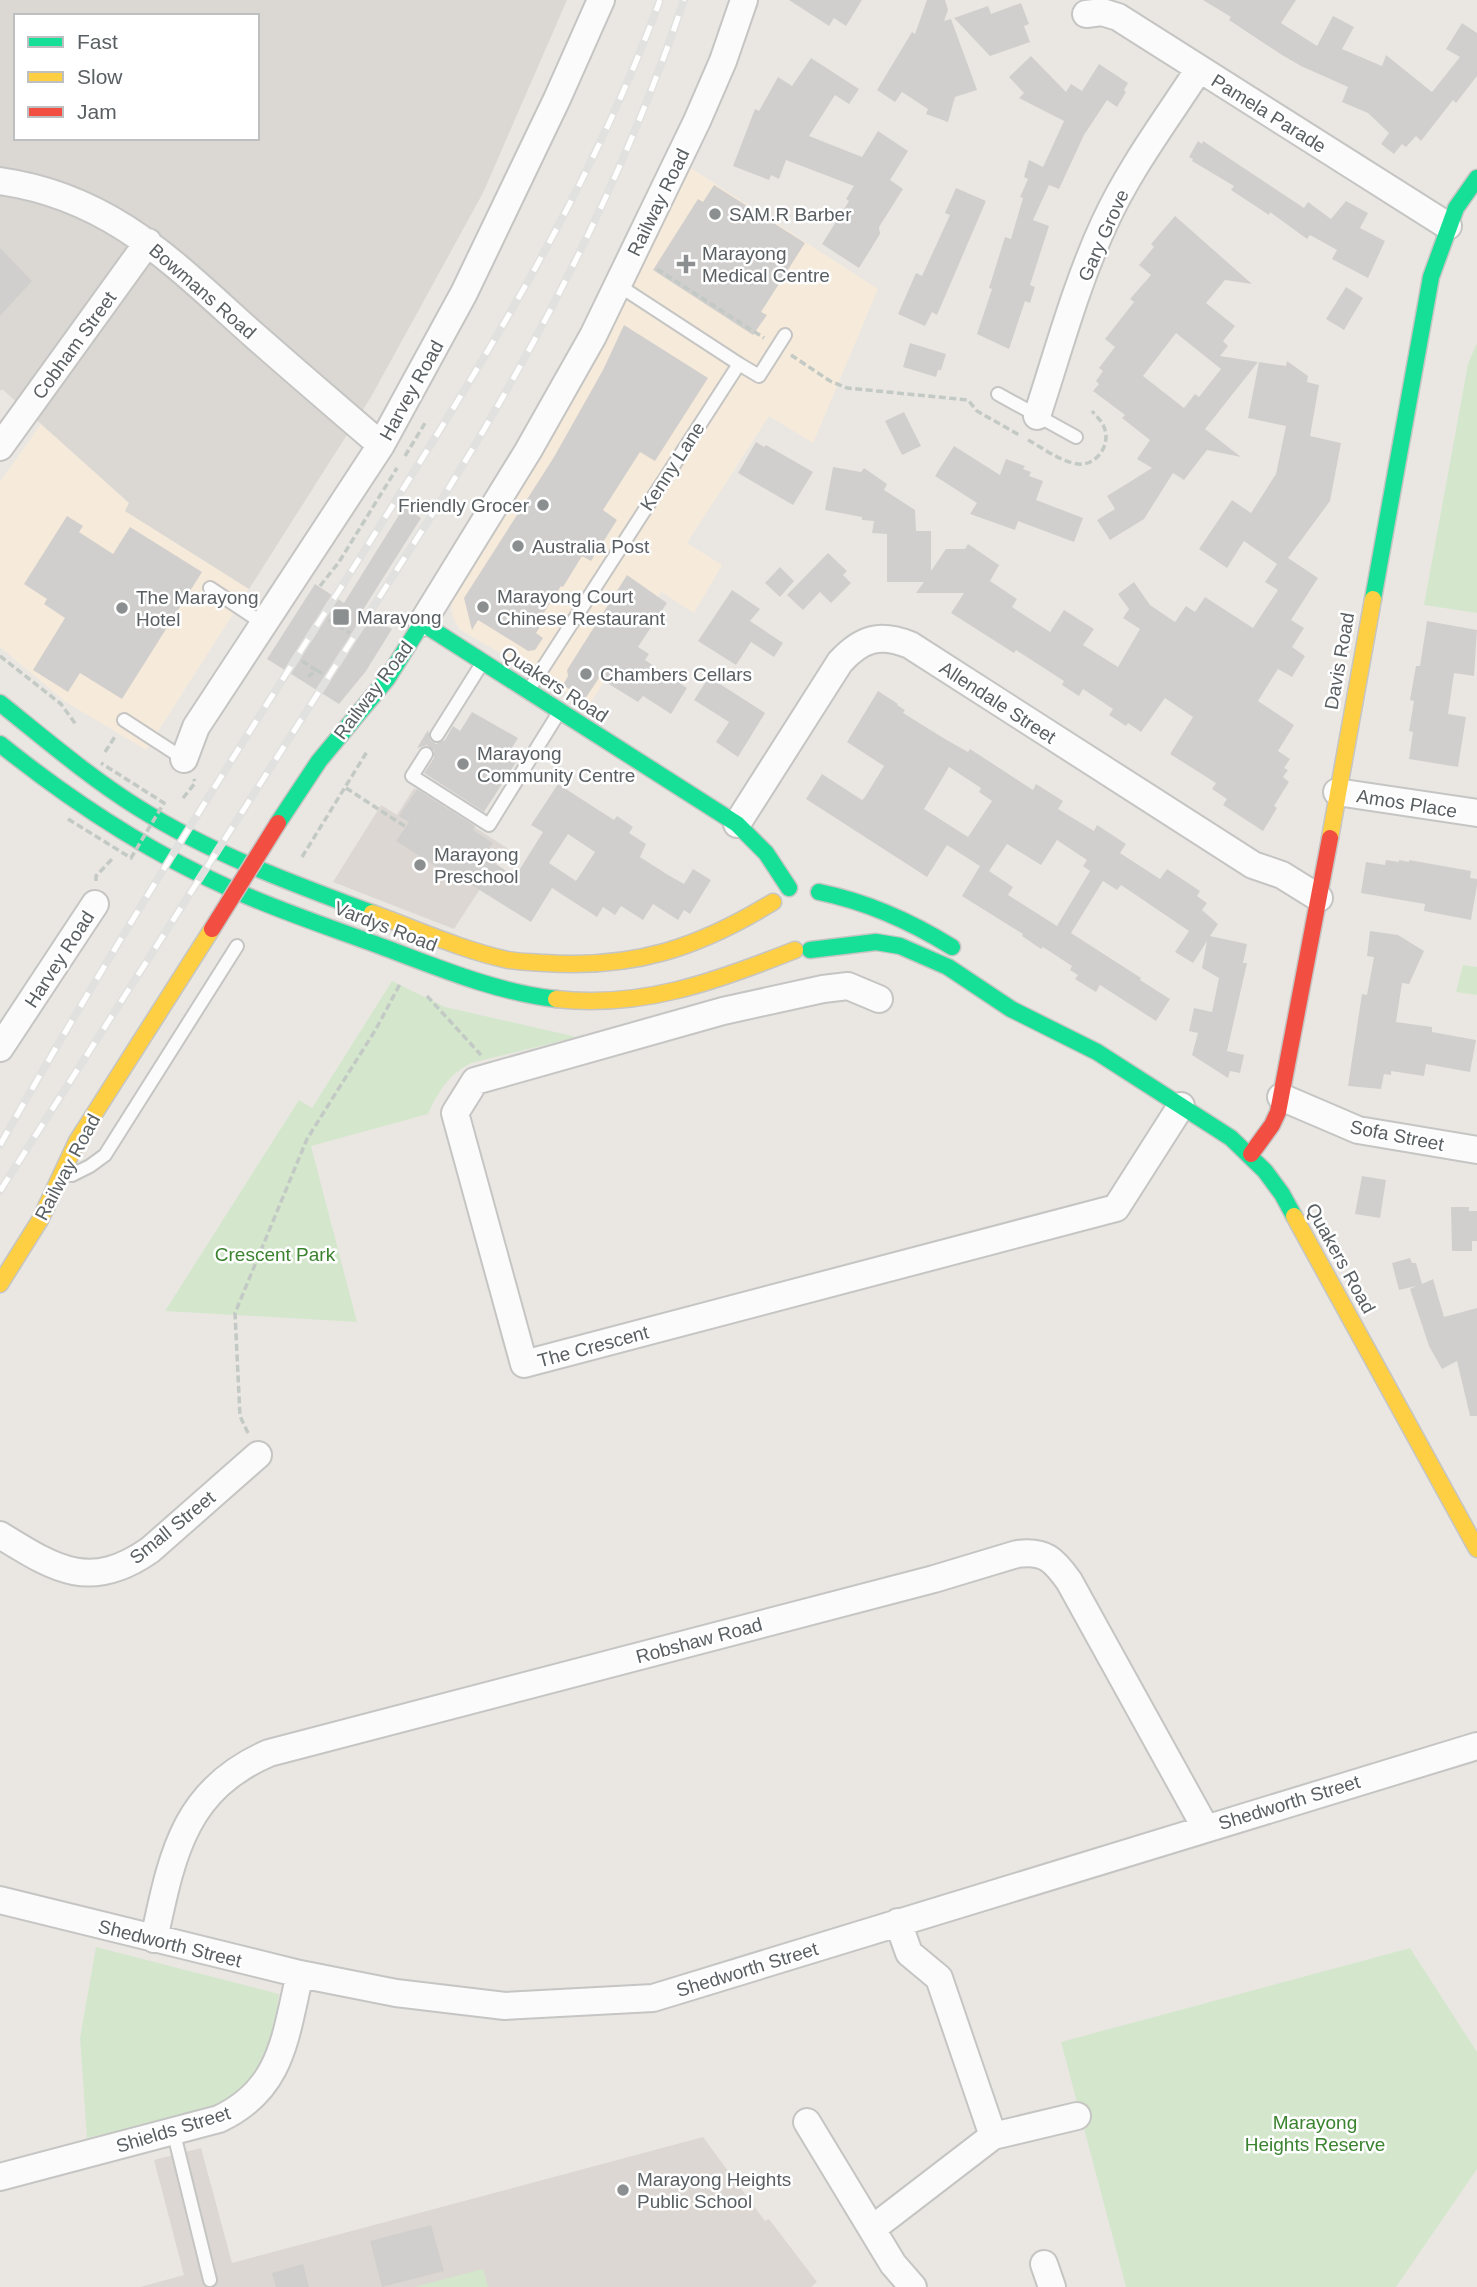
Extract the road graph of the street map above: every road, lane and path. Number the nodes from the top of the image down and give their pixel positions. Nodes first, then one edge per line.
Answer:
1 (601, 0) edge
2 (744, 0) edge
3 (1086, 14) dead end
4 (1199, 69) junction
5 (1477, 178) edge
6 (0, 181) edge
7 (1448, 226) junction
8 (148, 242) junction
9 (657, 269) dead end
10 (618, 285) junction
11 (785, 335) dead end
12 (778, 346) junction
13 (739, 364) junction
14 (998, 394) dead end
15 (968, 400) dead end
16 (1037, 416) junction
17 (425, 423) dead end
18 (1076, 437) dead end
19 (381, 445) junction
20 (0, 447) edge
21 (320, 586) dead end
22 (210, 588) dead end
23 (329, 620) dead end
24 (422, 623) junction
25 (264, 624) junction
26 (340, 627) junction
27 (336, 632) dead end
28 (350, 634) dead end
29 (0, 656) edge
30 (302, 661) dead end
31 (483, 662) junction
32 (316, 670) junction
33 (324, 674) dead end
34 (308, 677) dead end
35 (527, 691) junction
36 (0, 703) edge
37 (559, 712) junction
38 (125, 720) joint
39 (77, 726) dead end
40 (437, 735) dead end
41 (0, 744) edge
42 (426, 754) dead end
43 (184, 759) joint
44 (345, 788) dead end
45 (1338, 792) junction
46 (1477, 813) edge
47 (68, 819) dead end
48 (737, 824) junction
49 (406, 827) dead end
50 (115, 856) dead end
51 (789, 888) junction
52 (819, 892) junction
53 (1319, 898) junction
54 (773, 902) junction
55 (95, 904) joint
56 (832, 908) dead end
57 (769, 922) dead end
58 (832, 929) dead end
59 (777, 940) dead end
60 (237, 946) dead end
61 (802, 950) junction
62 (969, 958) dead end
63 (400, 984) dead end
64 (879, 999) dead end
65 (1034, 1001) dead end
66 (0, 1048) edge
67 (1097, 1052) junction
68 (1281, 1097) junction
69 (1181, 1105) junction
70 (1477, 1150) edge
71 (1251, 1154) junction
72 (54, 1192) junction
73 (0, 1284) edge
74 (258, 1455) joint
75 (0, 1535) edge
76 (1477, 1549) edge
77 (1477, 1746) edge
78 (1205, 1828) junction
79 (0, 1900) edge
80 (898, 1922) junction
81 (154, 1939) junction
82 (300, 1974) junction
83 (1077, 2116) dead end
84 (807, 2122) dead end
85 (173, 2130) junction
86 (993, 2136) junction
87 (0, 2176) edge
88 (872, 2228) junction
89 (210, 2280) dead end
90 (913, 2287) edge

1 - 19 street, Harvey Road
2 - 10 street, Railway Road
3 - 4 street, Pamela Parade
4 - 7 street, Pamela Parade
4 - 16 street, Gary Grove
5 - 7 main road, Davis Road
6 - 8 street, Bowmans Road
7 - 45 main road, Davis Road
8 - 19 street, Bowmans Road
8 - 20 street, Cobham Street
9 - 12 path
10 - 13 lane
10 - 24 street, Railway Road
11 - 12 lane
12 - 13 lane
12 - 15 path
13 - 35 lane, Kenny Lane
14 - 16 lane
16 - 18 lane
17 - 21 path
19 - 25 street, Harvey Road
22 - 25 lane
23 - 26 path
24 - 31 main road, Quakers Road
24 - 72 main road, Railway Road, bridge
25 - 43 street, Harvey Road
26 - 27 path
26 - 28 path
29 - 39 path
30 - 32 path
31 - 35 main road, Quakers Road
31 - 40 lane
32 - 33 path
32 - 34 path
35 - 37 main road, Quakers Road
36 - 54 main road, Vardys Road
37 - 42 lane
37 - 48 main road, Quakers Road
38 - 43 lane
38 - 47 path, bridge
41 - 61 main road, Vardys Road
44 - 49 path
45 - 46 street, Amos Place
45 - 53 main road, Davis Road
48 - 51 main road, Quakers Road
48 - 53 street, Allendale Street
50 - 55 path
51 - 52 main road
51 - 54 main road, Vardys Road
52 - 56 main road
52 - 62 main road
53 - 68 main road, Davis Road
54 - 57 main road
55 - 66 street, Harvey Road
58 - 61 main road
59 - 61 main road
60 - 72 lane
61 - 67 main road, Quakers Road
63 - 74 path
64 - 69 street, The Crescent
65 - 67 main road, Quakers Road
67 - 69 main road, Quakers Road
68 - 70 street, Sofa Street
68 - 71 main road, Davis Road
69 - 71 main road, Quakers Road
71 - 76 main road, Quakers Road
72 - 73 main road, Railway Road
74 - 75 street, Small Street
77 - 78 street, Shedworth Street
78 - 80 street, Shedworth Street
78 - 81 street, Robshaw Road
79 - 81 street, Shedworth Street
80 - 82 street, Shedworth Street
80 - 86 street
81 - 82 street, Shedworth Street
82 - 85 street, Shields Street
83 - 86 street
84 - 88 street
85 - 87 street, Shields Street
85 - 89 lane
86 - 88 street
88 - 90 street

